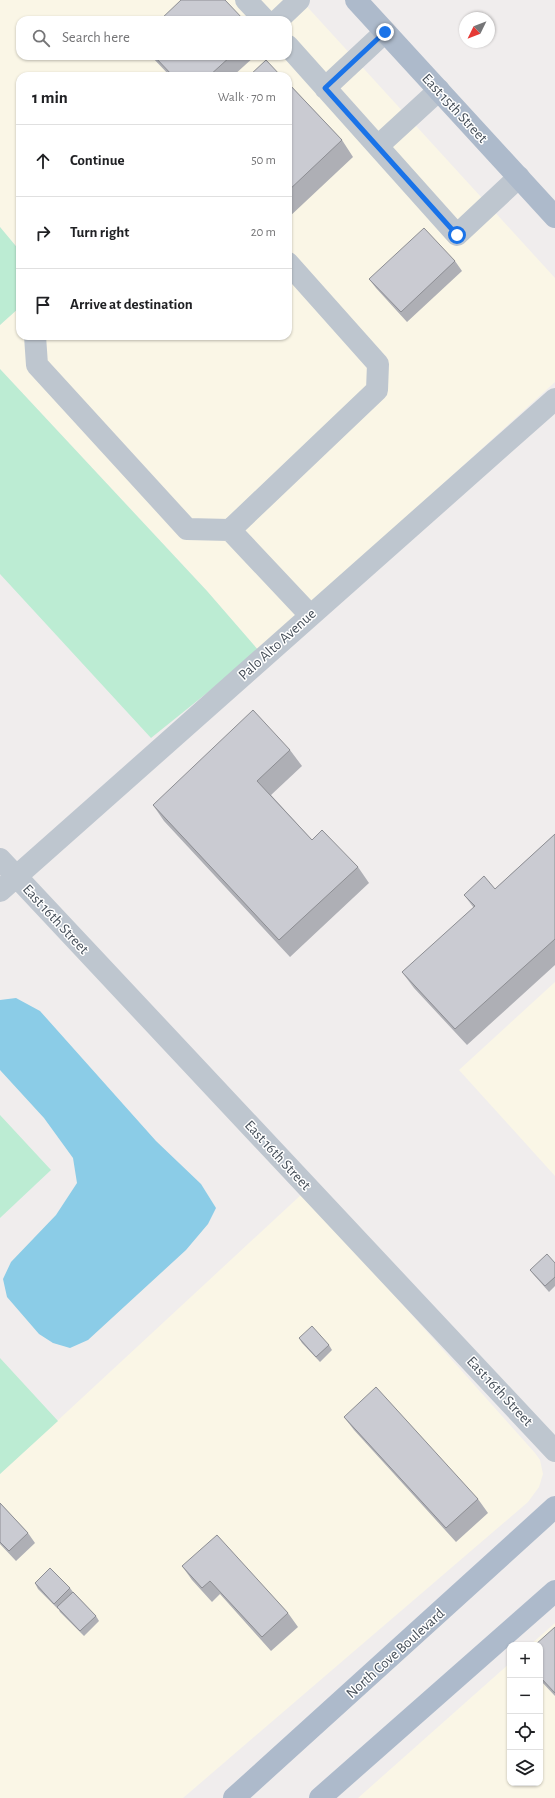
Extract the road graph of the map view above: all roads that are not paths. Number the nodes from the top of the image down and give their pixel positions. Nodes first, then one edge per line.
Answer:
1 (246, 0) edge
2 (299, 0) edge
3 (356, 0) edge
4 (261, 16) edge
5 (282, 16) edge
6 (385, 32) junction
7 (292, 51) edge
8 (325, 88) junction
9 (439, 90) junction
10 (378, 146) junction
11 (519, 177) junction
12 (555, 217) edge
13 (292, 268) edge
14 (35, 340) edge
15 (555, 400) edge
16 (230, 530) junction
17 (310, 615) junction
18 (0, 859) edge
19 (8, 884) edge
20 (555, 1451) edge
21 (555, 1507) edge
22 (555, 1592) edge
23 (234, 1798) edge
24 (320, 1798) edge

1 - 4 street
2 - 5 street
3 - 6 main road, East 15th Street
6 - 8 street
6 - 9 main road, East 15th Street
7 - 8 street
8 - 10 street
9 - 10 street
9 - 11 main road, East 15th Street
10 - 11 street
11 - 12 main road, East 15th Street
13 - 16 street
14 - 16 street
15 - 17 street, Palo Alto Avenue
16 - 17 street
17 - 19 street, Palo Alto Avenue
18 - 19 street, East 16th Street
19 - 20 street, East 16th Street
21 - 23 main road, North Cove Boulevard
22 - 24 main road

